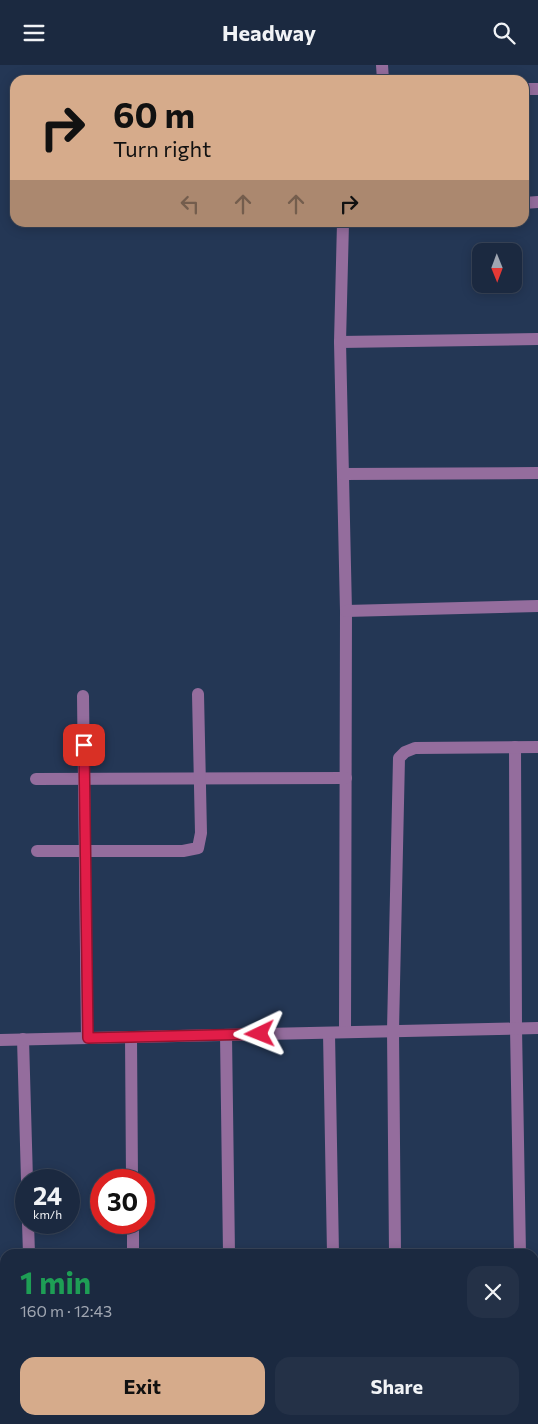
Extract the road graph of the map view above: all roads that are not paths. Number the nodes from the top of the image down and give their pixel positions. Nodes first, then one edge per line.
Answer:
1 (343, 227) edge
2 (538, 339) edge
3 (340, 342) junction
4 (538, 473) edge
5 (343, 474) junction
6 (538, 606) edge
7 (346, 611) junction
8 (198, 694) dead end
9 (83, 696) dead end
10 (515, 747) junction
11 (538, 747) edge
12 (84, 778) junction
13 (346, 778) junction
14 (36, 779) dead end
15 (200, 779) junction
16 (38, 851) dead end
17 (85, 851) junction
18 (516, 1028) junction
19 (538, 1028) edge
20 (393, 1030) junction
21 (346, 1032) junction
22 (329, 1033) junction
23 (226, 1035) junction
24 (131, 1037) junction
25 (88, 1038) junction
26 (23, 1039) junction
27 (0, 1040) edge
28 (27, 1169) edge
29 (132, 1169) edge
30 (28, 1234) edge
31 (133, 1234) edge
32 (29, 1249) edge
33 (133, 1249) edge
34 (229, 1249) edge
35 (333, 1249) edge
36 (396, 1249) edge
37 (520, 1249) edge

1 - 3 street
2 - 3 street
3 - 5 street
4 - 5 street
5 - 7 street
6 - 7 street
7 - 13 street
8 - 15 street
9 - 12 street
10 - 11 street
10 - 18 street
10 - 20 street
12 - 14 street
12 - 15 street
12 - 17 street
13 - 15 street
13 - 21 street
15 - 17 street
16 - 17 street
17 - 25 street
18 - 19 street
18 - 20 street
18 - 37 street
20 - 21 street
20 - 36 street
21 - 22 street
22 - 23 street
22 - 35 street
23 - 24 street
23 - 34 street
24 - 25 street
24 - 29 street
25 - 26 street
26 - 27 street
26 - 28 street
30 - 32 street
31 - 33 street

